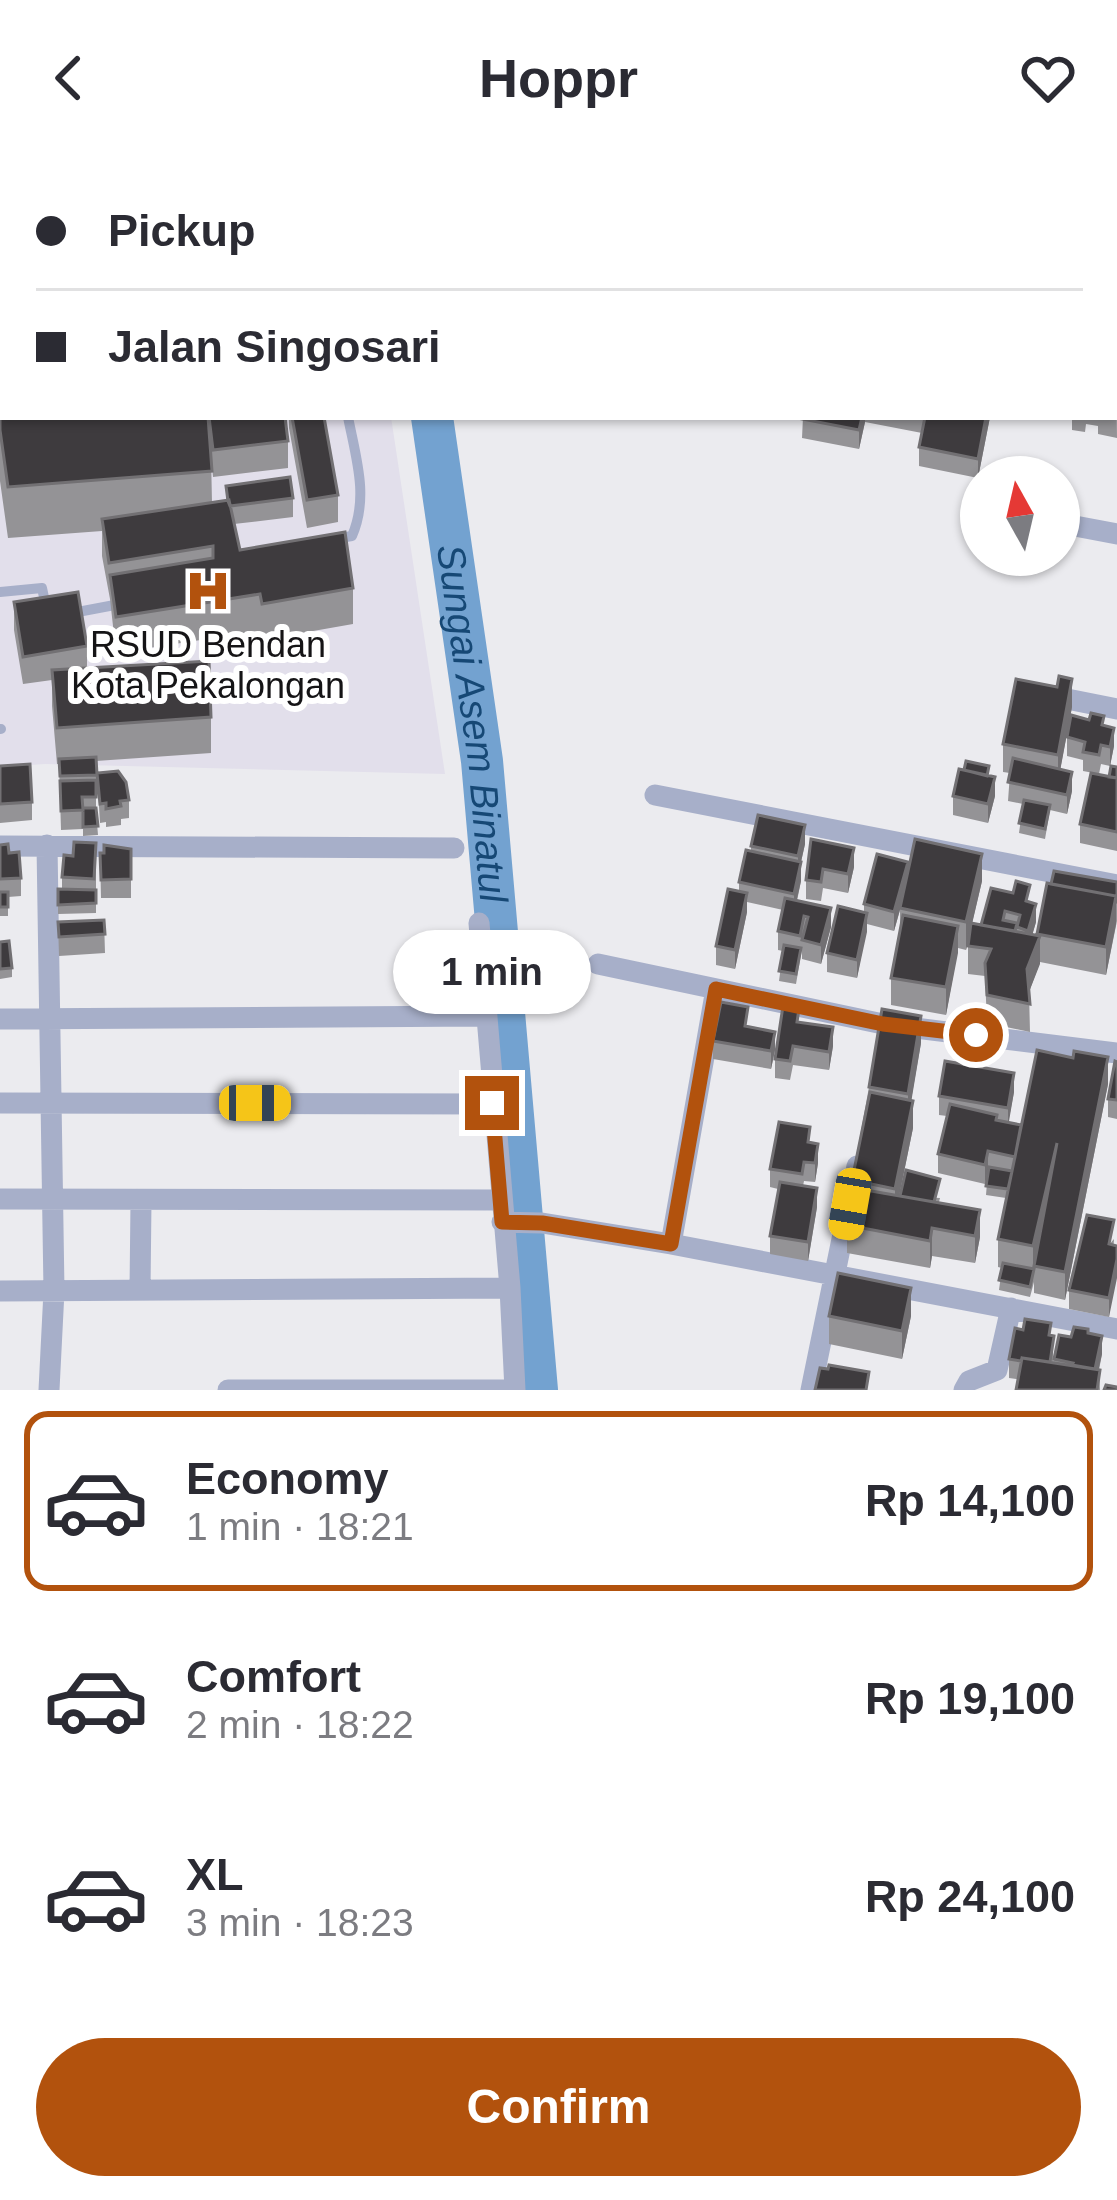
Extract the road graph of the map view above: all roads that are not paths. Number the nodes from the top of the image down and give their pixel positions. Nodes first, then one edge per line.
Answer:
1 (349, 420) edge
2 (1080, 528) edge
3 (1117, 534) edge
4 (315, 542) edge
5 (0, 592) edge
6 (136, 601) edge
7 (1032, 692) edge
8 (1117, 710) edge
9 (655, 795) dead end
10 (47, 845) junction
11 (0, 846) edge
12 (454, 848) dead end
13 (1117, 885) edge
14 (479, 923) dead end
15 (598, 964) dead end
16 (716, 989) junction
17 (484, 1016) junction
18 (0, 1019) edge
19 (51, 1021) junction
20 (1117, 1053) edge
21 (0, 1103) edge
22 (50, 1103) junction
23 (492, 1103) junction
24 (862, 1136) edge
25 (50, 1198) junction
26 (0, 1199) edge
27 (140, 1202) junction
28 (507, 1215) junction
29 (671, 1244) junction
30 (836, 1273) junction
31 (510, 1288) junction
32 (54, 1291) junction
33 (140, 1291) junction
34 (0, 1292) edge
35 (1011, 1308) junction
36 (1117, 1329) edge
37 (49, 1390) edge
38 (228, 1390) edge
39 (513, 1390) edge
40 (811, 1390) edge
41 (964, 1390) edge

1 - 4 lane
2 - 3 street
5 - 6 lane
7 - 8 street
9 - 13 street
10 - 11 street
10 - 12 street
10 - 19 street
14 - 17 street
15 - 16 street
16 - 20 street
16 - 29 street
17 - 19 street
17 - 23 street
18 - 19 street
19 - 22 street
21 - 22 street
22 - 23 street
22 - 25 street
23 - 28 street
24 - 30 street
25 - 26 street
25 - 27 street
25 - 32 street
27 - 28 street
27 - 33 street
28 - 29 street
28 - 31 street
29 - 30 street
30 - 35 street
30 - 40 street
31 - 33 street
31 - 39 street
32 - 33 street
32 - 34 street
32 - 37 street
35 - 36 street
35 - 41 street
38 - 39 street

